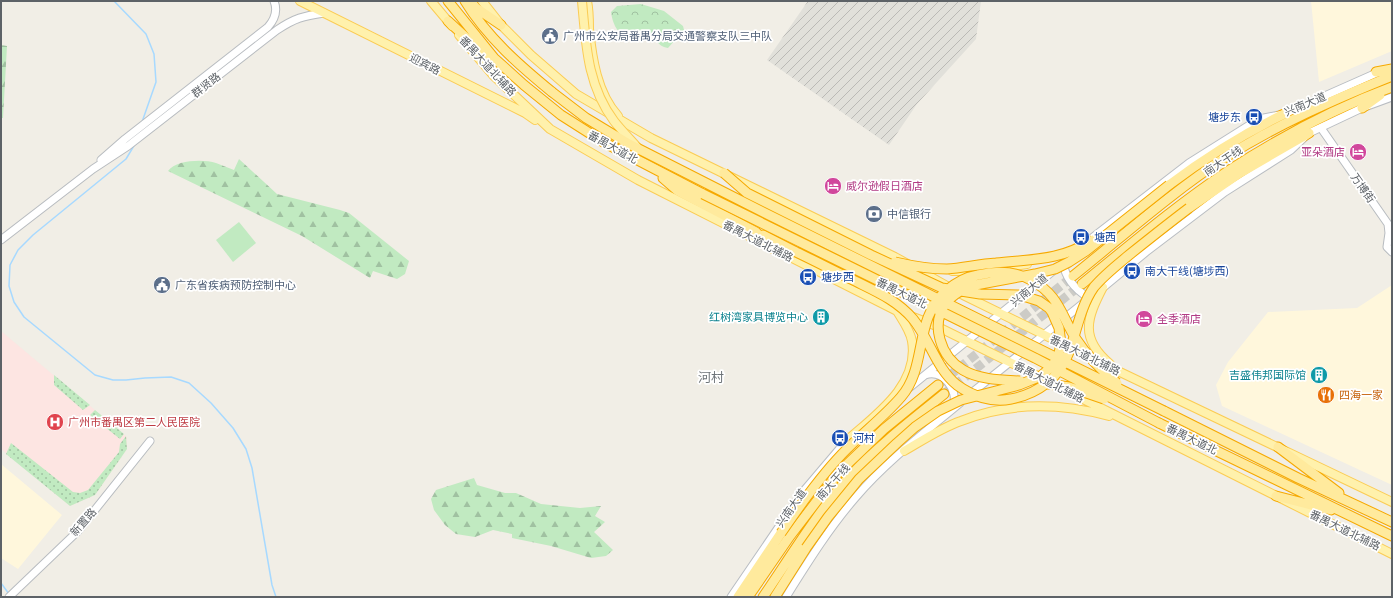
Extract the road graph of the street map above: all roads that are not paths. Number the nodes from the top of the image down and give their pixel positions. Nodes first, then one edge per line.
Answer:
1 (274, 1) edge
2 (300, 1) edge
3 (431, 1) edge
4 (448, 1) edge
5 (465, 1) edge
6 (470, 1) edge
7 (482, 1) edge
8 (582, 1) edge
9 (587, 1) edge
10 (324, 13) junction
11 (448, 21) junction
12 (501, 25) junction
13 (1392, 66) edge
14 (1392, 69) edge
15 (1376, 72) junction
16 (1392, 76) edge
17 (524, 85) junction
18 (1391, 91) edge
19 (1362, 108) joint
20 (1284, 114) junction
21 (622, 121) junction
22 (1321, 128) junction
23 (550, 129) junction
24 (1309, 133) junction
25 (126, 142) junction
26 (639, 149) junction
27 (650, 167) junction
28 (724, 173) junction
29 (1133, 214) junction
30 (756, 232) junction
31 (1, 240) edge
32 (1087, 242) junction
33 (772, 248) junction
34 (1392, 252) edge
35 (871, 255) junction
36 (895, 257) junction
37 (1063, 262) junction
38 (1072, 276) tunnel mouth
39 (1082, 284) tunnel mouth
40 (1103, 287) junction
41 (1089, 298) junction
42 (897, 311) junction
43 (1000, 313) junction
44 (1044, 334) junction
45 (966, 341) junction
46 (1009, 362) junction
47 (1120, 372) junction
48 (923, 376) junction
49 (938, 385) tunnel mouth
50 (944, 394) tunnel mouth
51 (1131, 394) junction
52 (1128, 406) junction
53 (952, 410) junction
54 (1127, 421) junction
55 (150, 441) dead end
56 (844, 443) junction
57 (1278, 447) junction
58 (904, 451) junction
59 (1276, 496) junction
60 (1392, 502) edge
61 (1355, 504) junction
62 (1349, 515) junction
63 (1389, 520) edge
64 (1390, 535) edge
65 (1392, 554) edge
66 (9, 597) edge
67 (731, 597) edge
68 (738, 597) edge
69 (748, 597) edge
70 (763, 597) edge
71 (775, 597) edge
72 (786, 597) edge

1 - 25 main road, 群贤路
2 - 10 main road, 迎宾路
3 - 11 main road, 番禺大道北辅路
4 - 17 highway, 番禺大道北
5 - 26 highway, 番禺大道北, bridge
6 - 12 highway
7 - 12 main road
8 - 26 main road, bridge
9 - 21 main road
10 - 23 main road, 迎宾路
10 - 25 main road, 群贤路
11 - 17 highway
11 - 23 main road, 番禺大道北辅路
12 - 21 main road
13 - 15 main road, 兴南大道
14 - 15 highway
15 - 20 main road, 兴南大道
16 - 38 highway, 南大干线
17 - 27 highway, 番禺大道北
18 - 19 highway
18 - 39 highway, 南大干线
19 - 22 main road
20 - 29 highway, bridge
20 - 32 main road, 兴南大道
21 - 28 main road
22 - 24 main road
22 - 34 main road, 万博街
23 - 33 main road, 番禺大道北辅路
24 - 30 highway, bridge
24 - 40 main road
25 - 31 main road, 群贤路
26 - 51 highway, 番禺大道北, bridge
27 - 30 highway
27 - 52 highway, 番禺大道北, bridge
28 - 35 highway, bridge
28 - 36 main road
29 - 35 highway, bridge
29 - 52 highway, bridge
30 - 33 highway
32 - 36 main road
32 - 37 main road, 兴南大道
33 - 42 main road, 番禺大道北辅路
35 - 71 highway, bridge
36 - 43 main road, 番禺大道北铺路
37 - 41 main road
37 - 43 main road, 兴南大道
40 - 41 main road
40 - 47 main road
41 - 44 main road
42 - 45 main road, 番禺大道北辅路
42 - 56 main road
43 - 44 main road, 番禺大道北铺路
43 - 45 main road, 兴南大道
44 - 46 main road
44 - 47 main road, 番禺大道北铺路
45 - 46 main road, 番禺大道北辅路
45 - 48 main road, 兴南大道
46 - 53 main road
46 - 54 main road, 番禺大道北辅路
47 - 57 main road, 番禺大道北铺路
48 - 53 main road
48 - 56 main road, 兴南大道
49 - 69 highway, 南大干线
50 - 70 highway, 南大干线
51 - 61 highway, 番禺大道北, bridge
51 - 68 highway, bridge
52 - 62 highway, 番禺大道北, bridge
53 - 58 main road
54 - 58 main road
54 - 59 main road
55 - 66 main road, 新置路
56 - 67 main road, 兴南大道
57 - 60 main road
57 - 61 highway
58 - 72 main road
59 - 62 highway
59 - 65 main road, 番禺大道北辅路
61 - 63 highway, 番禺大道北
62 - 64 highway, 番禺大道北

